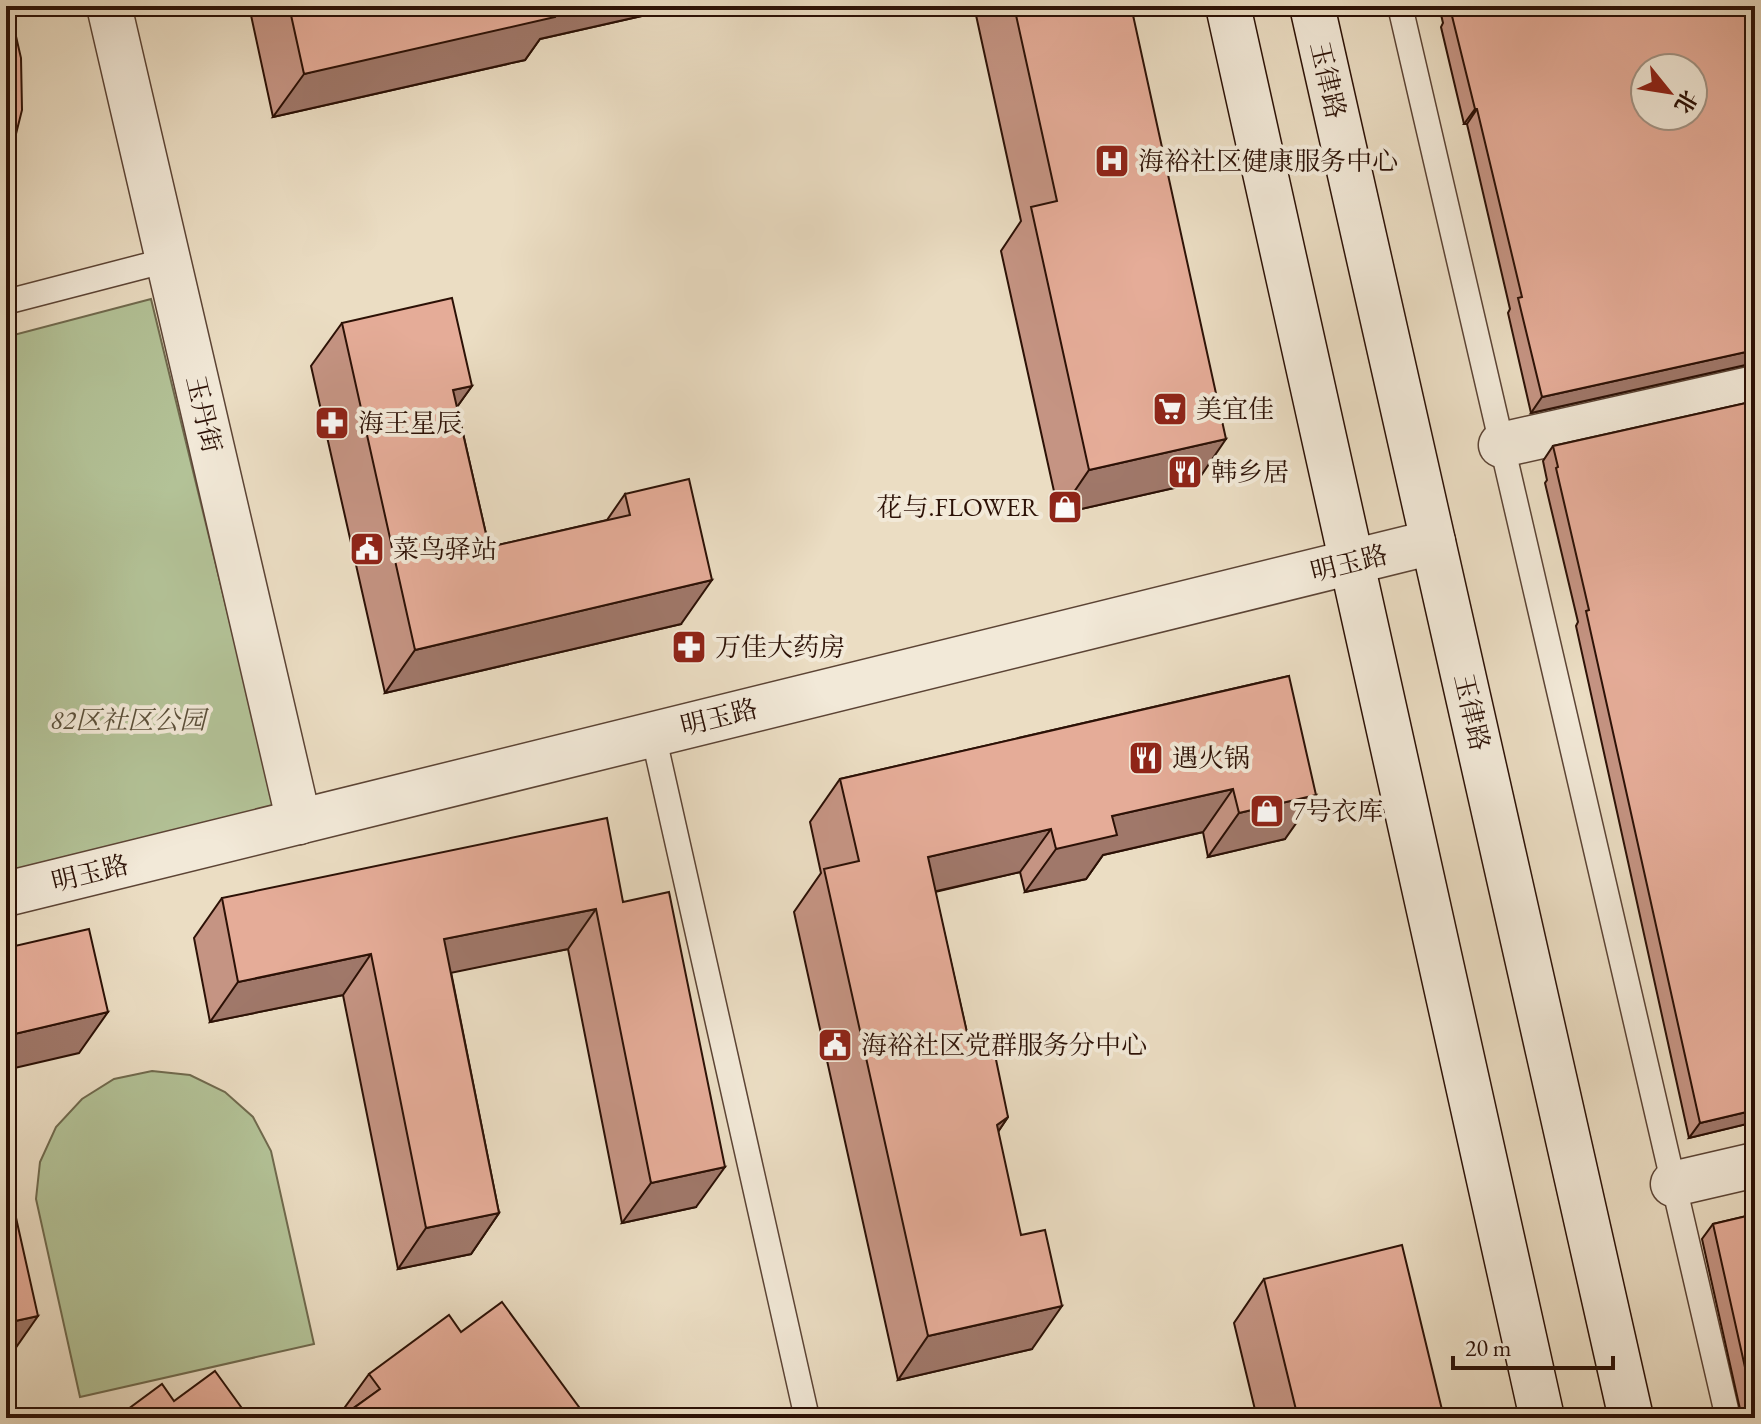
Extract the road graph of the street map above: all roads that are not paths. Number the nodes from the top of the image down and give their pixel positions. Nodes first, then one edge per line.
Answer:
1 (109, 6) edge
2 (1228, 6) edge
3 (1312, 6) edge
4 (1400, 6) edge
5 (168, 260) junction
6 (6, 302) edge
7 (1755, 388) edge
8 (1501, 445) junction
9 (1433, 542) junction
10 (1350, 563) junction
11 (653, 734) junction
12 (299, 822) junction
13 (6, 894) edge
14 (1755, 1165) edge
15 (1673, 1184) junction
16 (807, 1418) edge
17 (1542, 1418) edge
18 (1631, 1418) edge
19 (1728, 1418) edge

1 - 5 main road, 玉丹街
2 - 10 main road
3 - 9 main road, 玉律路
4 - 8 lane
5 - 6 lane
5 - 12 main road, 玉丹街
7 - 8 main road
8 - 15 lane
9 - 10 main road, 明玉路
9 - 18 main road, 玉律路
10 - 11 main road, 明玉路
10 - 17 main road
11 - 12 main road, 明玉路
11 - 16 lane
12 - 13 main road, 明玉路
14 - 15 main road
15 - 19 lane

